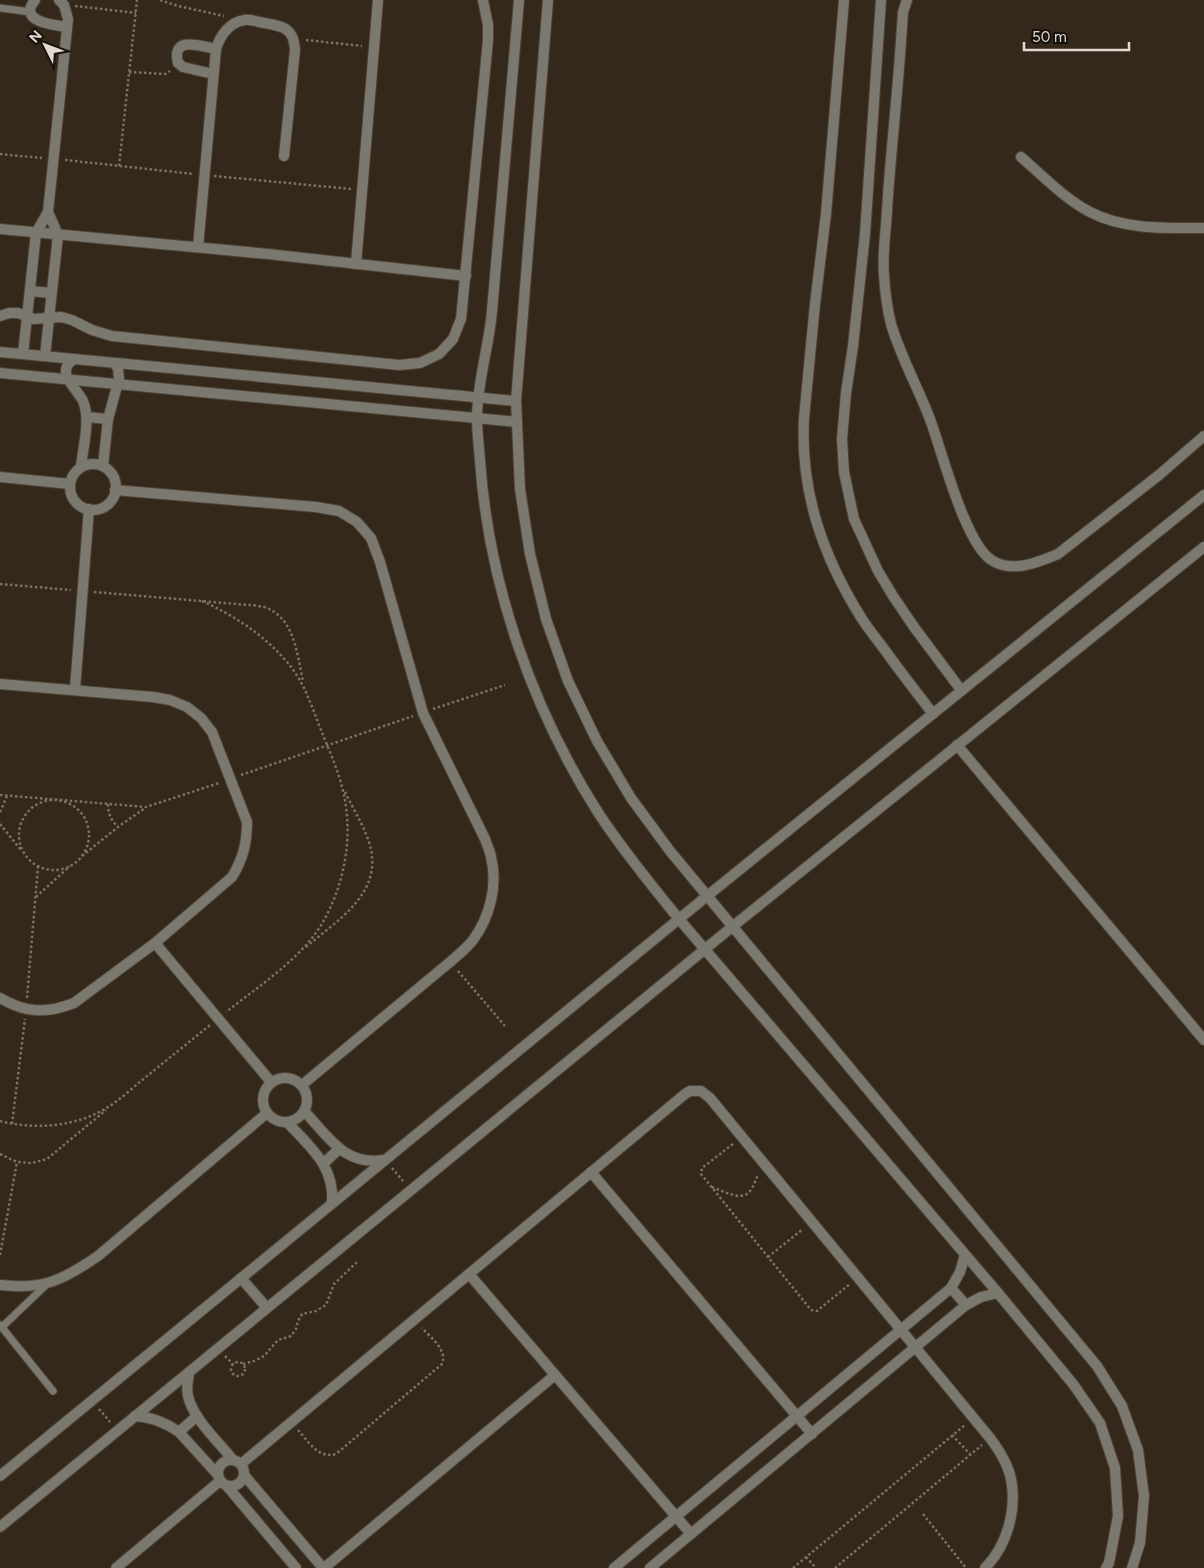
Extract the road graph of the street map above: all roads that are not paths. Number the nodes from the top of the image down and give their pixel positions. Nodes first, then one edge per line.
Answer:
1 (35, 0) edge
2 (378, 0) edge
3 (483, 0) edge
4 (519, 0) edge
5 (548, 0) edge
6 (844, 0) edge
7 (881, 0) edge
8 (907, 0) edge
9 (62, 3) edge
10 (0, 8) edge
11 (31, 12) junction
12 (67, 27) junction
13 (216, 49) junction
14 (213, 74) junction
15 (284, 156) dead end
16 (1021, 157) dead end
17 (48, 212) junction
18 (1204, 228) edge
19 (0, 229) edge
20 (36, 233) junction
21 (58, 234) junction
22 (198, 248) junction
23 (356, 264) junction
24 (466, 276) junction
25 (30, 291) junction
26 (51, 293) junction
27 (0, 316) edge
28 (27, 317) junction
29 (49, 318) junction
30 (0, 352) edge
31 (23, 354) junction
32 (45, 356) junction
33 (75, 358) junction
34 (114, 363) junction
35 (0, 372) edge
36 (68, 379) junction
37 (118, 384) junction
38 (478, 398) junction
39 (516, 401) junction
40 (87, 417) junction
41 (477, 418) junction
42 (108, 419) junction
43 (517, 422) junction
44 (1204, 436) edge
45 (102, 466) junction
46 (81, 467) junction
47 (0, 477) edge
48 (70, 484) junction
49 (116, 490) junction
50 (1204, 495) edge
51 (90, 509) junction
52 (1204, 547) edge
53 (0, 684) edge
54 (75, 689) junction
55 (961, 690) junction
56 (933, 714) junction
57 (957, 745) junction
58 (707, 896) junction
59 (679, 919) junction
60 (732, 926) junction
61 (155, 943) junction
62 (705, 949) junction
63 (0, 998) edge
64 (1204, 1040) edge
65 (271, 1082) junction
66 (302, 1085) junction
67 (304, 1111) junction
68 (267, 1113) junction
69 (287, 1122) junction
70 (339, 1149) junction
71 (385, 1160) junction
72 (324, 1163) junction
73 (591, 1172) junction
74 (332, 1203) junction
75 (965, 1255) junction
76 (469, 1274) junction
77 (240, 1278) junction
78 (47, 1284) junction
79 (0, 1285) edge
80 (951, 1288) junction
81 (998, 1294) junction
82 (966, 1306) junction
83 (268, 1308) junction
84 (1, 1326) edge
85 (901, 1329) junction
86 (916, 1347) junction
87 (189, 1373) junction
88 (555, 1375) junction
89 (52, 1391) dead end
90 (135, 1416) junction
91 (197, 1416) junction
92 (797, 1416) junction
93 (179, 1432) junction
94 (812, 1434) junction
95 (237, 1462) junction
96 (244, 1474) junction
97 (0, 1476) edge
98 (222, 1481) junction
99 (676, 1517) junction
100 (0, 1527) edge
101 (691, 1534) junction
102 (116, 1568) edge
103 (296, 1568) edge
104 (323, 1568) edge
105 (614, 1568) edge
106 (650, 1568) edge
107 (985, 1568) edge
108 (1106, 1568) edge
109 (1132, 1568) edge

1 - 11 street
2 - 23 street
3 - 24 street
4 - 38 street
5 - 39 street
6 - 56 street
7 - 55 street
8 - 44 street
9 - 12 street
10 - 11 lane
11 - 12 street
12 - 17 street
13 - 14 street
13 - 14 street
13 - 15 street
14 - 22 street
16 - 18 street
17 - 20 street
17 - 21 street
19 - 20 street
20 - 21 street
20 - 25 street
21 - 22 street
21 - 26 street
22 - 23 street
23 - 24 street
24 - 29 street
25 - 26 street
25 - 28 street
26 - 29 street
27 - 28 street
28 - 29 street
28 - 31 street
29 - 32 street
30 - 31 street
31 - 32 street
32 - 33 street
33 - 34 street
33 - 36 street
34 - 37 street
34 - 38 street
35 - 36 street
36 - 37 street
36 - 40 street
37 - 41 street
37 - 42 street
38 - 39 street
38 - 41 street
39 - 43 street
40 - 42 street
40 - 46 street
41 - 43 street
41 - 59 street
42 - 45 street
43 - 58 street
45 - 46 street
45 - 49 street
46 - 48 street
47 - 48 street
48 - 51 street
49 - 51 street
49 - 66 street
50 - 55 street
51 - 54 street
52 - 57 street
53 - 54 street
54 - 61 street
55 - 56 street
56 - 58 street
57 - 60 street
57 - 64 street
58 - 59 street
58 - 60 street
59 - 62 street
59 - 71 street
60 - 62 street
60 - 109 street
61 - 63 street
61 - 65 street
62 - 75 street
62 - 83 street
65 - 66 street
65 - 68 street
66 - 67 street
67 - 69 street
67 - 70 street
68 - 69 street
68 - 78 street
69 - 72 street
70 - 71 street
70 - 72 street
71 - 74 street
72 - 74 street
73 - 76 street
73 - 85 street
73 - 92 street
74 - 77 street
75 - 80 street
75 - 81 street
76 - 88 street
76 - 95 street
77 - 83 street
77 - 97 street
78 - 79 street
78 - 84 lane
80 - 82 street
80 - 85 street
81 - 82 street
81 - 108 street
82 - 86 street
83 - 87 street
84 - 89 lane
85 - 86 street
85 - 92 street
86 - 94 street
86 - 107 street
87 - 90 street
87 - 91 street
88 - 99 street
88 - 104 street
90 - 93 street
90 - 100 street
91 - 93 street
91 - 95 street
92 - 94 street
92 - 99 street
93 - 98 street
94 - 101 street
95 - 96 street
95 - 98 street
96 - 98 street
96 - 104 street
98 - 102 street
98 - 103 street
99 - 101 street
99 - 105 street
101 - 106 street

